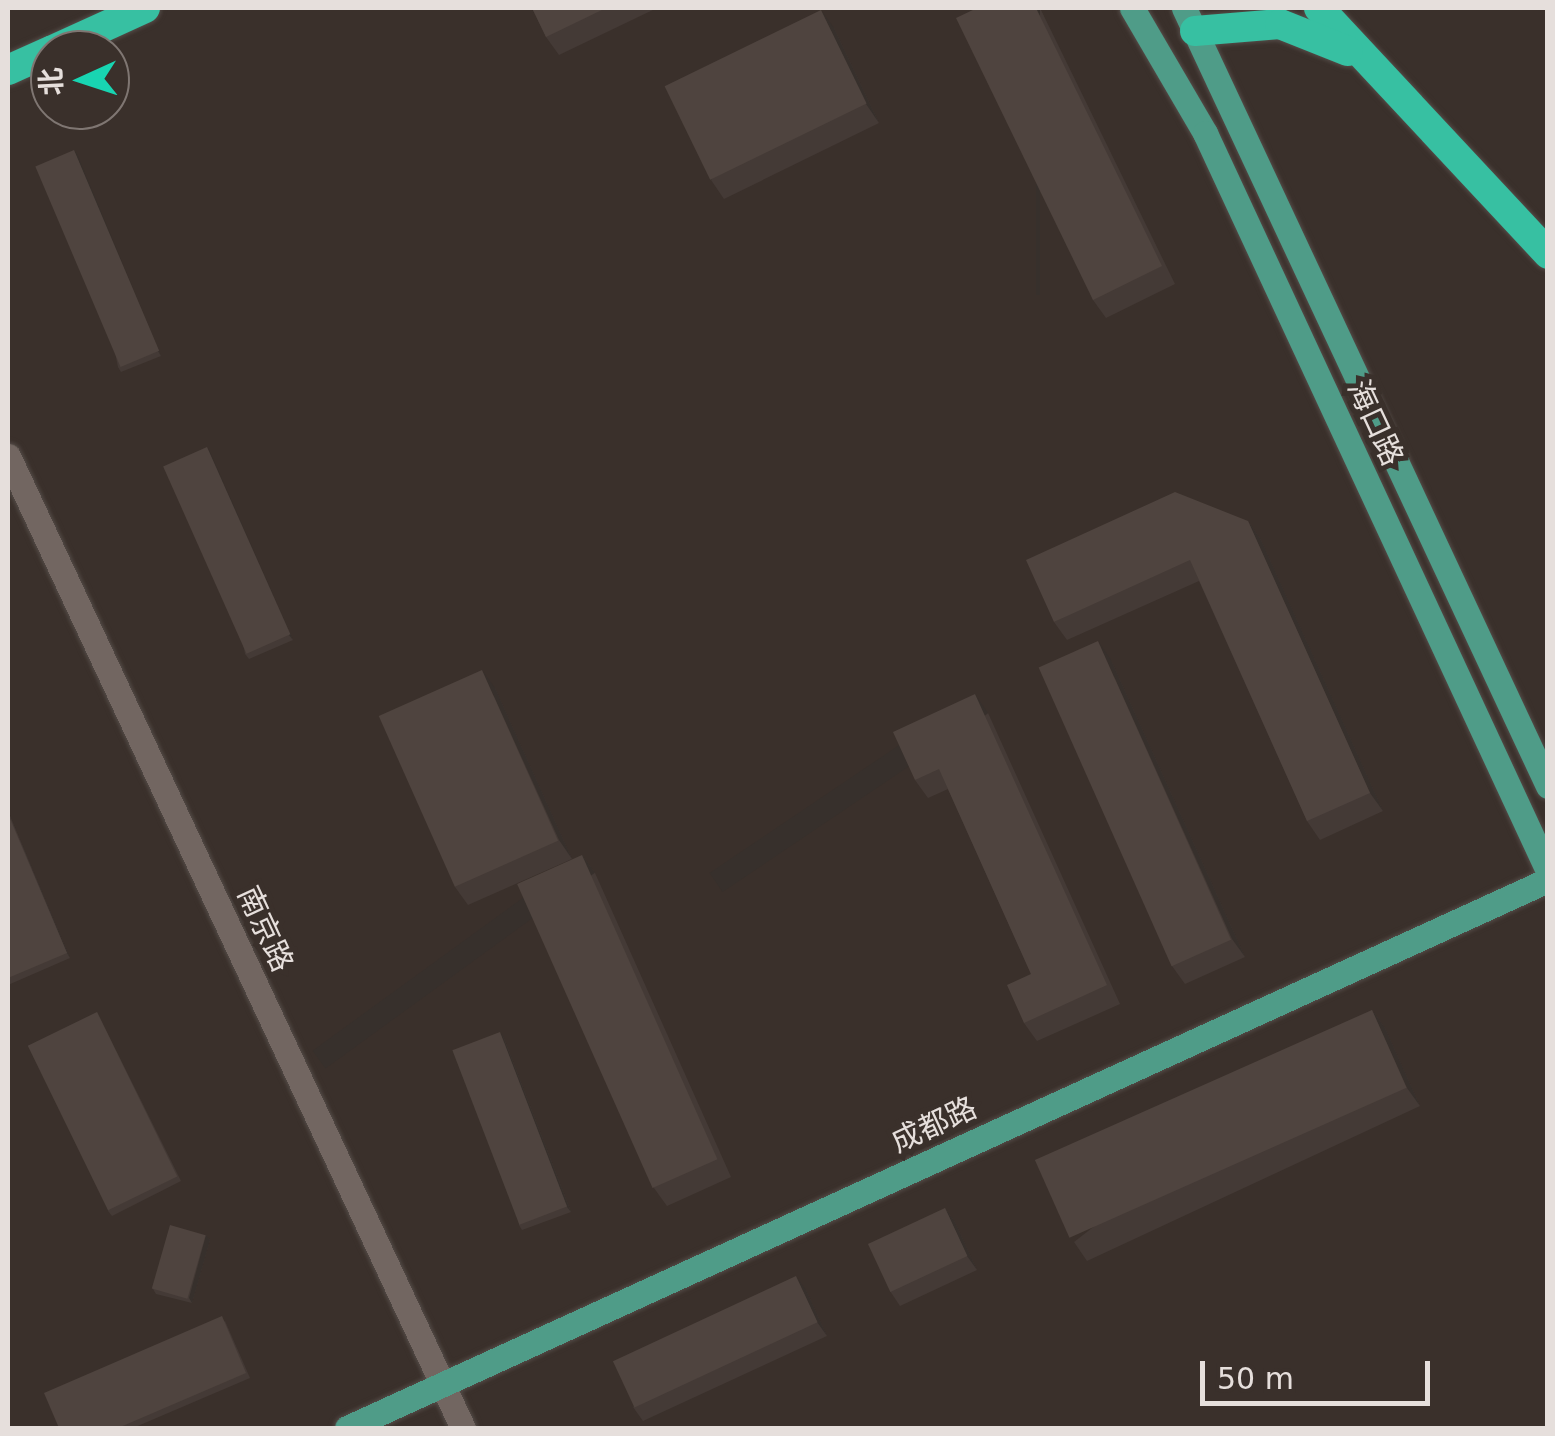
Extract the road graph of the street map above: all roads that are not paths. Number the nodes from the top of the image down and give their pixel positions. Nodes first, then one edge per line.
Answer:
1 (145, 8) edge
2 (1132, 8) edge
3 (1319, 8) edge
4 (1189, 19) edge
5 (97, 30) edge
6 (1380, 71) junction
7 (1548, 254) edge
8 (8, 456) edge
9 (1548, 786) edge
10 (1548, 871) edge
11 (1548, 880) edge
12 (442, 1386) junction
13 (347, 1428) edge
14 (463, 1428) edge

1 - 5 highway
2 - 10 main road, 海口路
3 - 6 highway
4 - 6 highway
4 - 9 main road, 海口路
6 - 7 highway
8 - 12 street, 南京路
11 - 12 main road, 成都路
12 - 13 main road, 成都路
12 - 14 street, 南京路

